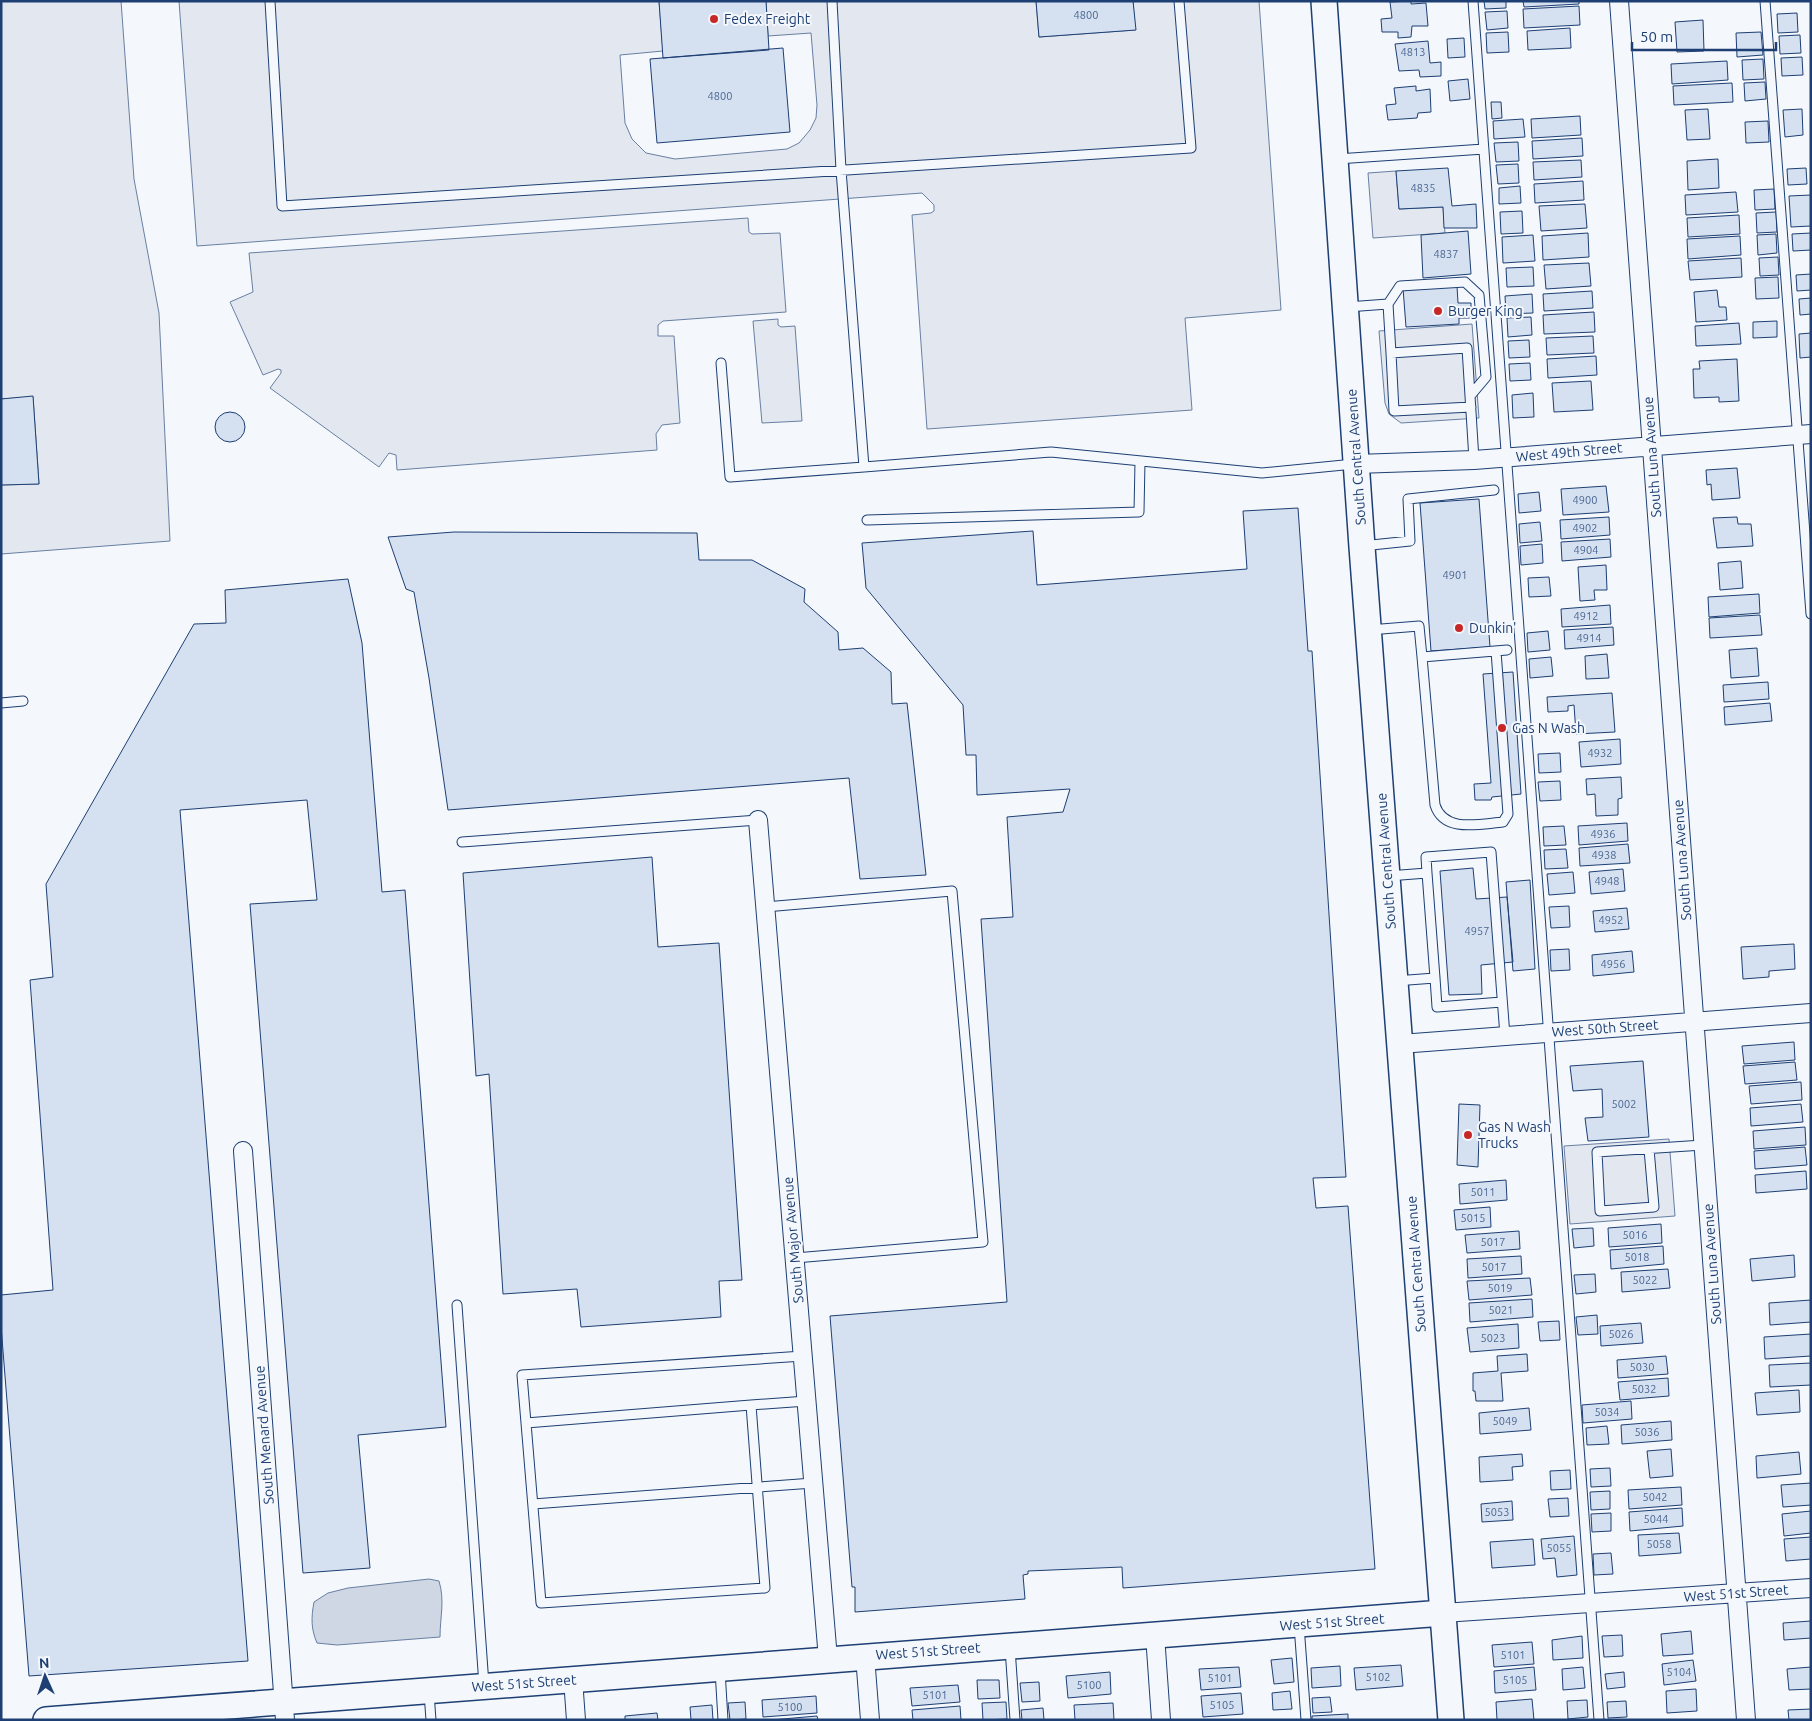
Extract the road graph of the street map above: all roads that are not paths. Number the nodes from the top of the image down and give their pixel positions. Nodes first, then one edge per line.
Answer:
1 (270, 1) edge
2 (832, 1) edge
3 (1179, 1) edge
4 (1324, 1) edge
5 (1473, 1) edge
6 (1618, 1) edge
7 (1764, 1) edge
8 (1484, 149) junction
9 (1335, 159) junction
10 (841, 170) junction
11 (1388, 304) junction
12 (1345, 307) junction
13 (1390, 353) junction
14 (721, 363) dead end
15 (1470, 396) junction
16 (1471, 407) junction
17 (1804, 434) edge
18 (1651, 445) junction
19 (1506, 457) junction
20 (1474, 460) junction
21 (1140, 462) junction
22 (1356, 464) junction
23 (864, 468) junction
24 (1494, 490) dead end
25 (868, 520) dead end
26 (1362, 546) junction
27 (1811, 614) edge
28 (1368, 630) junction
29 (1508, 650) dead end
30 (1496, 651) junction
31 (1422, 657) junction
32 (23, 701) dead end
33 (1, 703) edge
34 (758, 820) joint
35 (462, 842) dead end
36 (1427, 873) junction
37 (1387, 876) junction
38 (765, 906) junction
39 (1434, 978) junction
40 (1395, 982) junction
41 (1502, 1002) junction
42 (1811, 1013) edge
43 (1694, 1022) junction
44 (1548, 1032) junction
45 (1505, 1036) junction
46 (1400, 1044) junction
47 (1703, 1145) junction
48 (1649, 1149) junction
49 (243, 1151) dead end
50 (794, 1258) junction
51 (457, 1305) dead end
52 (803, 1356) junction
53 (806, 1401) junction
54 (751, 1405) junction
55 (526, 1424) junction
56 (813, 1483) junction
57 (757, 1487) junction
58 (532, 1504) junction
59 (1811, 1588) edge
60 (1736, 1593) junction
61 (1590, 1603) junction
62 (1442, 1614) junction
63 (1299, 1624) junction
64 (1155, 1635) junction
65 (1010, 1645) junction
66 (865, 1656) junction
67 (828, 1659) junction
68 (720, 1667) junction
69 (574, 1679) junction
70 (484, 1686) junction
71 (429, 1690) junction
72 (284, 1711) edge
73 (138, 1716) edge
74 (46, 1720) edge
75 (431, 1720) edge
76 (576, 1720) edge
77 (723, 1720) edge
78 (870, 1720) edge
79 (1015, 1720) edge
80 (1161, 1720) edge
81 (1306, 1720) edge
82 (1451, 1720) edge
83 (1599, 1720) edge
84 (1746, 1720) edge

1 - 10 lane
2 - 10 lane
3 - 10 lane
4 - 9 main road, South Central Avenue
5 - 8 lane
6 - 18 street, South Luna Avenue
7 - 17 lane
8 - 9 lane
8 - 19 lane
9 - 12 main road, South Central Avenue
10 - 23 lane
11 - 12 lane
11 - 13 lane
11 - 15 lane
12 - 22 main road, South Central Avenue
13 - 15 lane
13 - 16 lane
14 - 23 lane
15 - 16 lane
16 - 20 lane
17 - 18 street, West 49th Street
17 - 27 lane
18 - 19 street, West 49th Street
18 - 43 street, South Luna Avenue
19 - 20 street, West 49th Street
19 - 44 lane
20 - 22 street, West 49th Street
21 - 22 lane
21 - 23 lane
21 - 25 lane
22 - 26 main road, South Central Avenue
24 - 26 lane
26 - 28 main road, South Central Avenue
28 - 31 lane
28 - 37 main road, South Central Avenue
29 - 30 lane
30 - 31 lane
30 - 31 lane
32 - 33 lane
34 - 35 lane
34 - 38 street, South Major Avenue
36 - 37 lane
36 - 39 lane
36 - 41 lane
37 - 40 main road, South Central Avenue
38 - 50 street, South Major Avenue
38 - 50 lane
39 - 40 lane
39 - 41 lane
40 - 46 main road, South Central Avenue
41 - 45 lane
42 - 43 street, West 50th Street
43 - 44 street, West 50th Street
43 - 47 street, South Luna Avenue
44 - 45 street, West 50th Street
44 - 61 lane
45 - 46 street, West 50th Street
46 - 62 main road, South Central Avenue
47 - 48 lane
47 - 60 street, South Luna Avenue
48 - 48 lane
49 - 72 street, South Menard Avenue
50 - 52 street, South Major Avenue
51 - 70 lane
52 - 53 street, South Major Avenue
52 - 55 lane
53 - 54 lane
53 - 56 street, South Major Avenue
54 - 55 lane
54 - 57 lane
55 - 58 lane
56 - 57 lane
56 - 67 street, South Major Avenue
57 - 58 lane
57 - 58 lane
59 - 60 street, West 51st Street
60 - 61 street, West 51st Street
60 - 84 street, South Luna Avenue
61 - 62 street, West 51st Street
61 - 83 lane
62 - 63 main road, West 51st Street
62 - 82 main road, South Central Avenue
63 - 64 main road, West 51st Street
63 - 81 lane
64 - 65 main road, West 51st Street
64 - 80 street
65 - 66 main road, West 51st Street
65 - 79 lane
66 - 67 main road, West 51st Street
66 - 78 street
67 - 68 main road, West 51st Street
68 - 69 main road, West 51st Street
68 - 77 lane
69 - 70 main road, West 51st Street
69 - 76 street
70 - 71 main road, West 51st Street
71 - 72 main road, West 51st Street
71 - 75 lane
72 - 73 main road, West 51st Street
73 - 74 main road, West 51st Street

